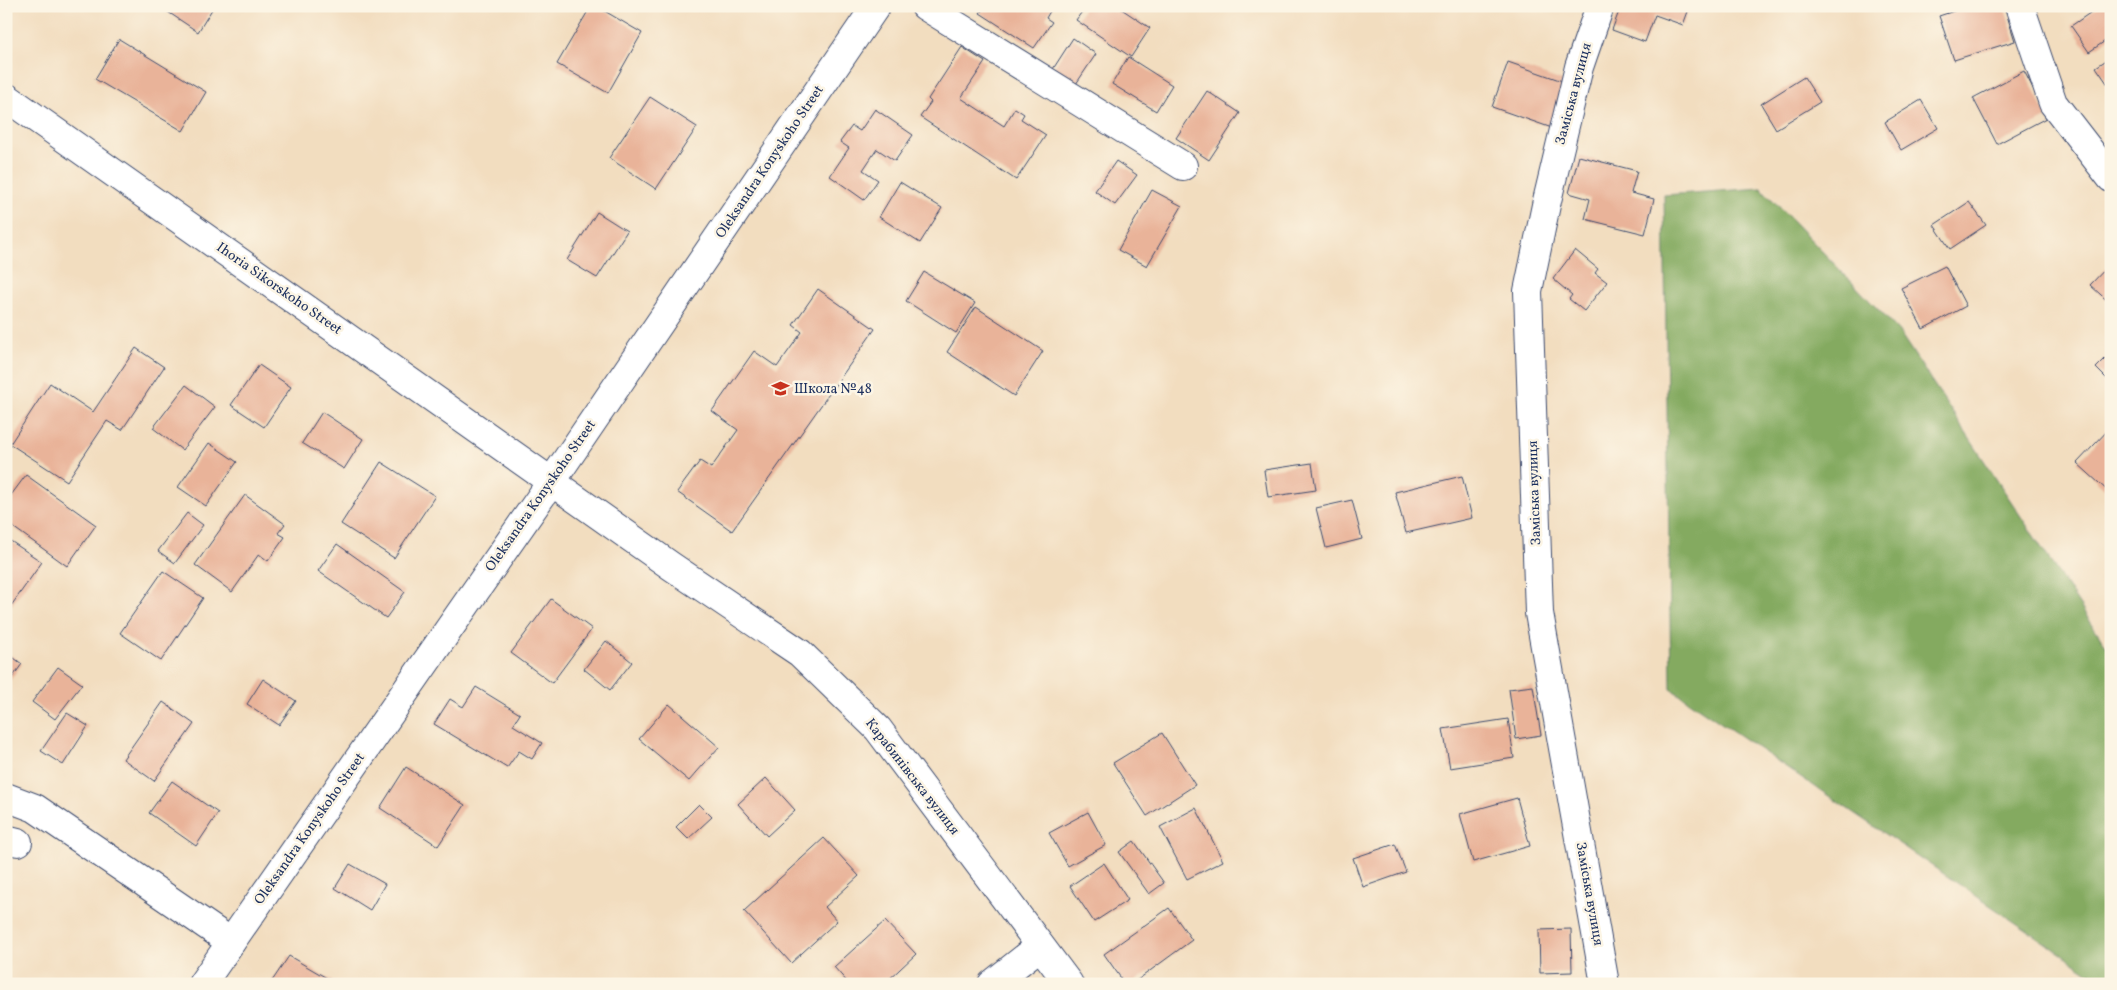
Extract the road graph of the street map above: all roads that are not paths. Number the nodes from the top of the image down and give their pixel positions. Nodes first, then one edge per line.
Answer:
1 (876, 6) edge
2 (925, 6) edge
3 (1600, 6) edge
4 (2020, 6) edge
5 (6, 97) edge
6 (1184, 166) dead end
7 (2111, 178) edge
8 (552, 481) junction
9 (6, 797) edge
10 (231, 942) junction
11 (1040, 946) junction
12 (202, 984) edge
13 (992, 984) edge
14 (1069, 984) edge
15 (1605, 984) edge

1 - 8 street, Oleksandra Konyskoho Street
2 - 6 street
3 - 15 street, Заміська вулиця
4 - 7 street
5 - 8 street, Ihoria Sikorskoho Street
8 - 10 street, Oleksandra Konyskoho Street
8 - 11 street, Карабинівська вулиця
9 - 10 street
10 - 12 street, Oleksandra Konyskoho Street
11 - 13 street
11 - 14 street, Карабинівська вулиця

